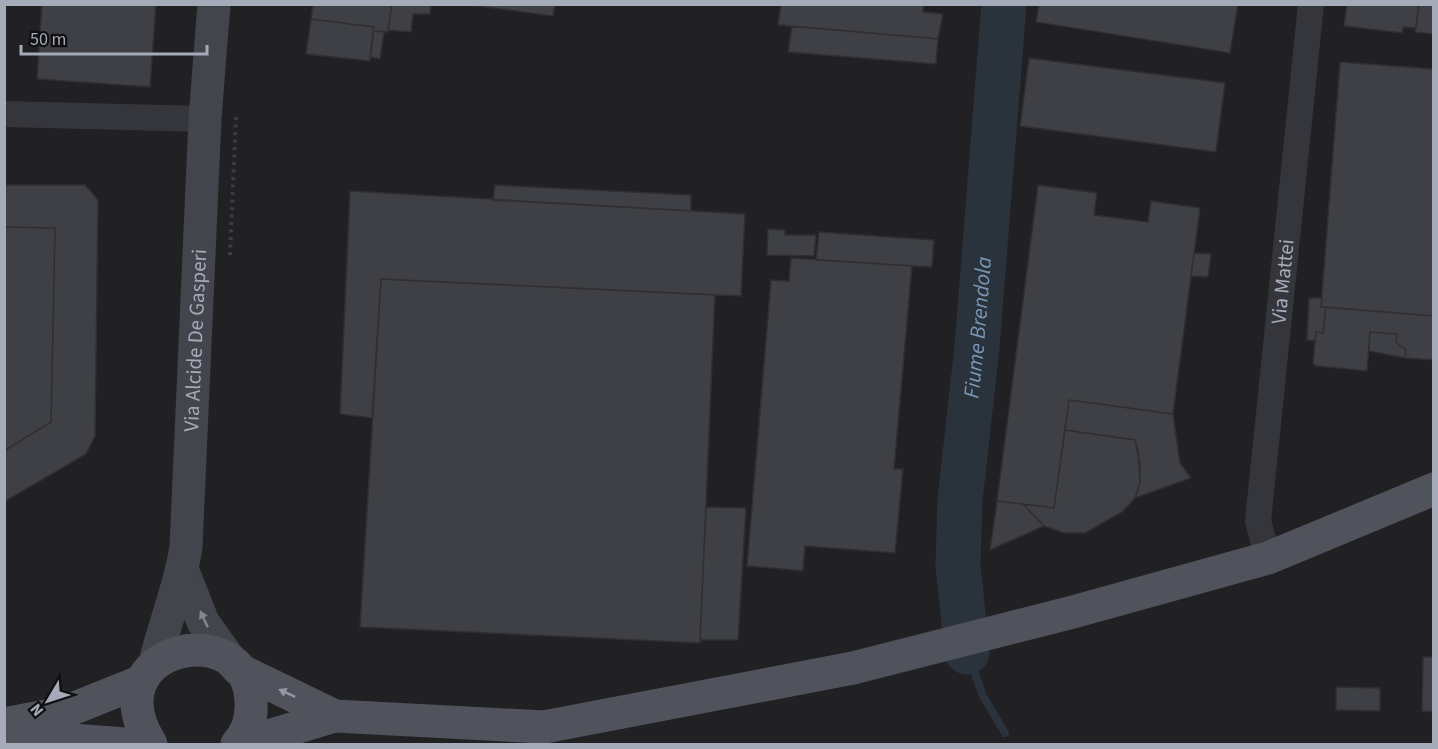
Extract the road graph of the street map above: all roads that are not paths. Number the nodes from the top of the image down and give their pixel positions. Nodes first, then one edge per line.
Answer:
1 (214, 4) edge
2 (1311, 4) edge
3 (4, 114) edge
4 (206, 119) junction
5 (1434, 489) edge
6 (1268, 558) junction
7 (183, 570) junction
8 (236, 667) junction
9 (149, 672) junction
10 (335, 716) junction
11 (4, 724) edge
12 (4, 735) edge
13 (125, 744) edge
14 (152, 744) edge
15 (239, 744) edge

1 - 4 main road, Via Alcide De Gasperi
2 - 6 street, Via Mattei
3 - 4 street
4 - 7 main road, Via Alcide De Gasperi
5 - 6 main road
6 - 10 main road
8 -> 7 main road, Via Alcide De Gasperi
7 - 9 main road
8 - 9 main road
10 -> 8 main road
8 - 15 main road
9 - 11 main road
9 - 14 main road
10 - 15 main road
12 - 13 main road

